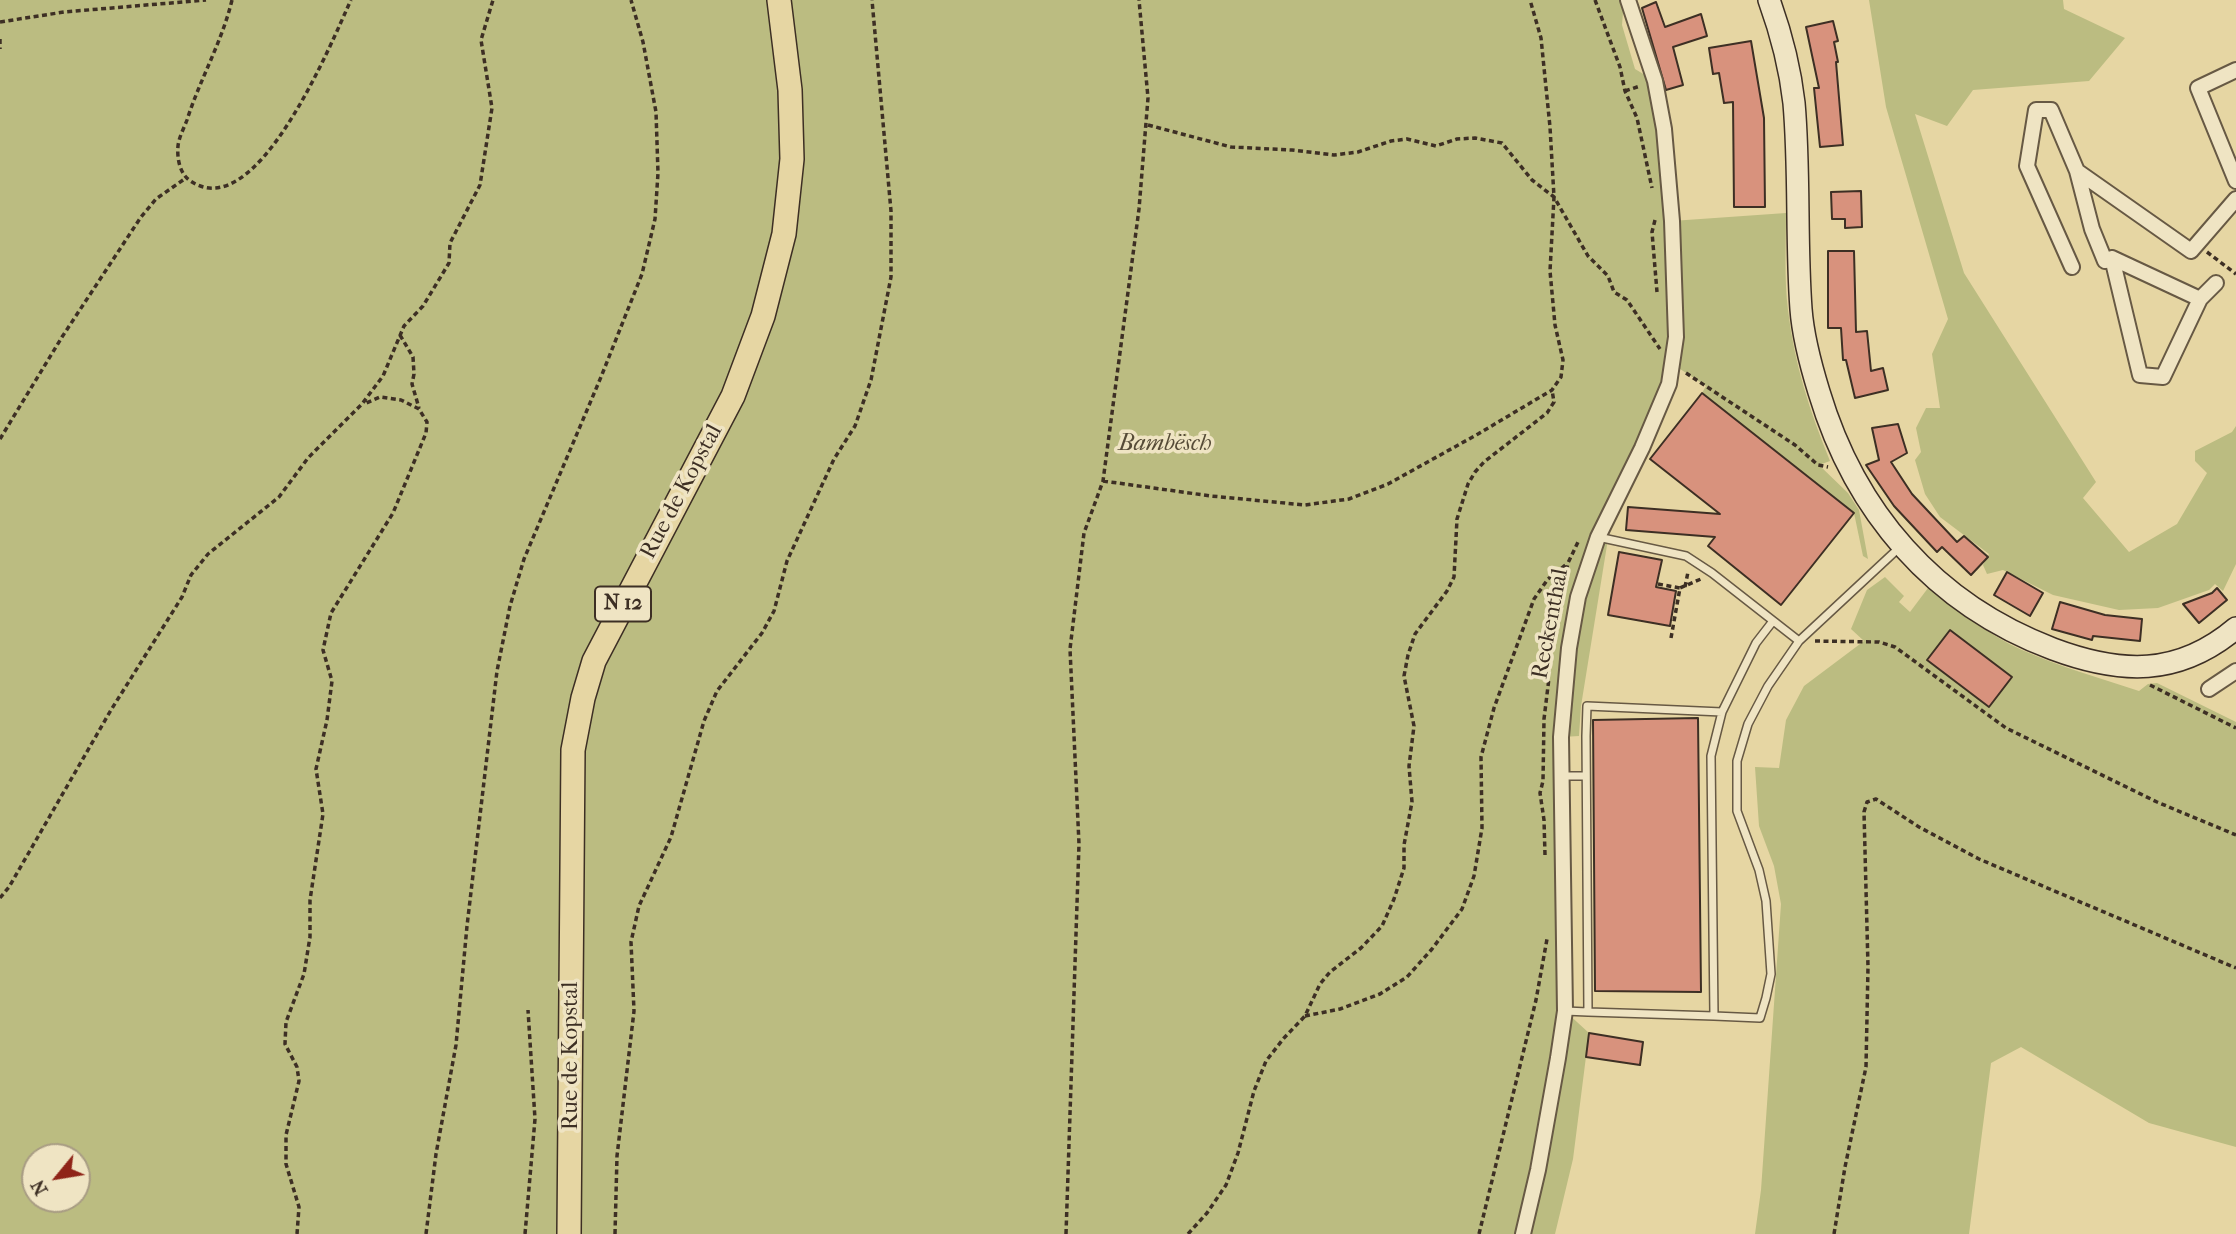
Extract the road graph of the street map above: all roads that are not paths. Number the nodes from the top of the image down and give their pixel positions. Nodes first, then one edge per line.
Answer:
1 (779, 0) edge
2 (1628, 0) edge
3 (1769, 0) edge
4 (2236, 70) edge
5 (2077, 171) junction
6 (2236, 181) edge
7 (2236, 200) edge
8 (2109, 260) junction
9 (2072, 267) dead end
10 (2216, 283) dead end
11 (2200, 299) junction
12 (1598, 537) junction
13 (1901, 546) junction
14 (1773, 621) junction
15 (2236, 628) edge
16 (1799, 641) junction
17 (2236, 671) edge
18 (2209, 689) dead end
19 (1722, 712) junction
20 (1562, 776) junction
21 (1586, 776) junction
22 (1565, 1011) junction
23 (1588, 1012) junction
24 (1714, 1016) junction
25 (569, 1234) edge
26 (1523, 1234) edge

1 - 25 main road, Rue de Kopstal / N 12
2 - 12 street, Reckenthal
3 - 13 main road
4 - 6 street
5 - 7 street
5 - 8 street
5 - 9 street
8 - 11 street
8 - 11 street
10 - 11 street
12 - 14 lane
12 - 20 street, Reckenthal
13 - 15 main road
13 - 16 lane
14 - 16 lane
14 - 19 lane
16 - 24 lane
17 - 18 street
19 - 21 lane
19 - 24 lane
20 - 21 lane
20 - 22 street, Reckenthal
21 - 23 lane
22 - 23 lane
22 - 26 street, Reckenthal
23 - 24 lane

